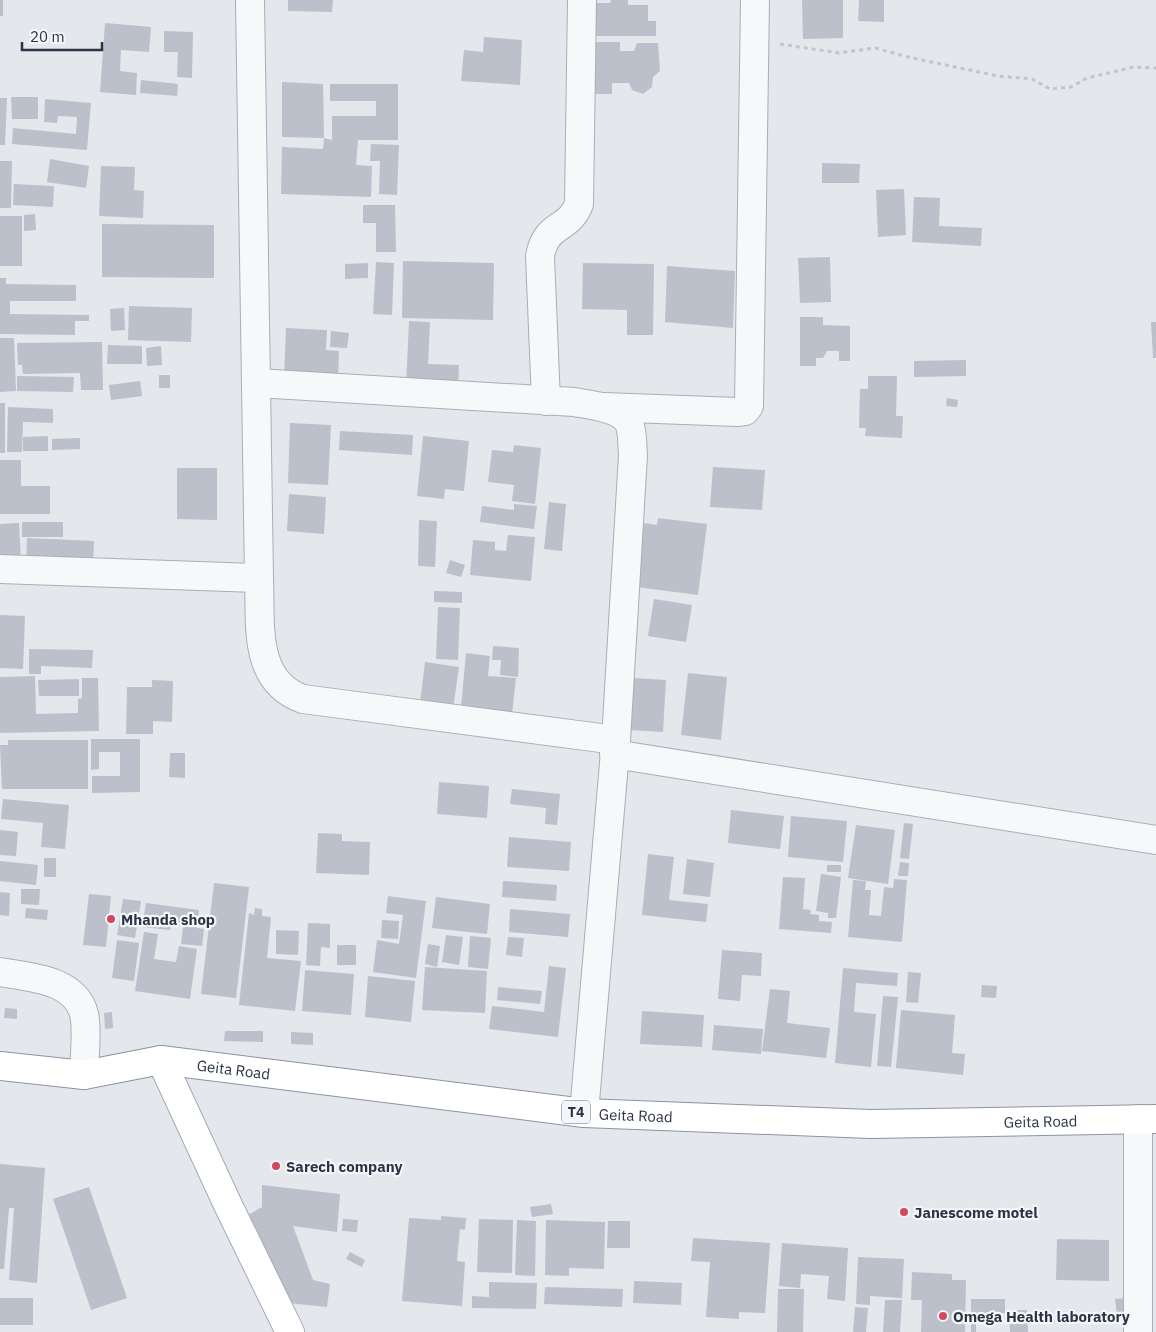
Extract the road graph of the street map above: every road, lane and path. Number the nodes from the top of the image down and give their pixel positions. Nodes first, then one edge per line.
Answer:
1 (250, 0) edge
2 (582, 0) edge
3 (755, 0) edge
4 (755, 40) junction
5 (1156, 68) edge
6 (257, 383) junction
7 (546, 401) junction
8 (600, 407) junction
9 (0, 569) edge
10 (259, 578) junction
11 (615, 747) junction
12 (1156, 840) edge
13 (0, 972) edge
14 (161, 1060) junction
15 (0, 1066) edge
16 (84, 1075) junction
17 (584, 1113) junction
18 (1147, 1119) edge
19 (290, 1332) edge
20 (1138, 1332) edge

1 - 6 street
2 - 7 street
3 - 4 street
4 - 5 path
4 - 8 street
6 - 7 street
6 - 10 street
7 - 8 street
8 - 11 street
9 - 10 street
10 - 11 street
11 - 12 street
11 - 17 street
13 - 16 street
14 - 16 main road, Geita Road / T4
14 - 17 main road, Geita Road / T4
14 - 19 main road
15 - 16 main road, Geita Road / T4
17 - 18 main road, Geita Road / T4
18 - 20 street

